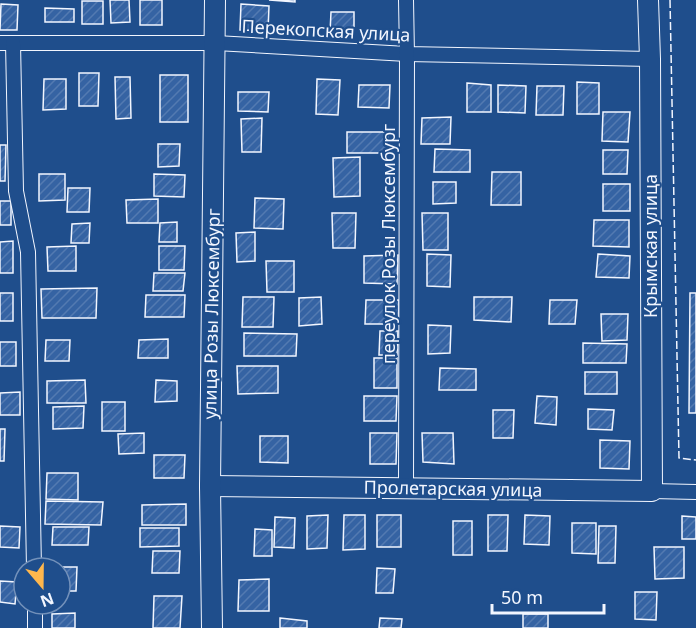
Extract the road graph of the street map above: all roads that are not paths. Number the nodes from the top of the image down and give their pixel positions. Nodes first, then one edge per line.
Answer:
1 (215, 0) edge
2 (406, 0) edge
3 (648, 0) edge
4 (6, 43) edge
5 (216, 43) junction
6 (407, 54) junction
7 (650, 59) junction
8 (210, 486) junction
9 (406, 488) junction
10 (652, 491) junction
11 (696, 492) edge
12 (34, 556) edge
13 (212, 628) edge

1 - 5 main road, улица Розы Люксембург
2 - 6 street, переулок Розы Люксембург
3 - 7 main road, Крымская улица
4 - 5 street, Перекопская улица
4 - 12 street
5 - 6 street, Перекопская улица
5 - 8 main road, улица Розы Люксембург
6 - 7 street, Перекопская улица
6 - 9 street, переулок Розы Люксембург
7 - 10 main road, Крымская улица
8 - 9 main road, Пролетарская улица
8 - 13 main road, улица Розы Люксембург
9 - 10 main road, Пролетарская улица
10 - 11 street, Пролетарская улица

